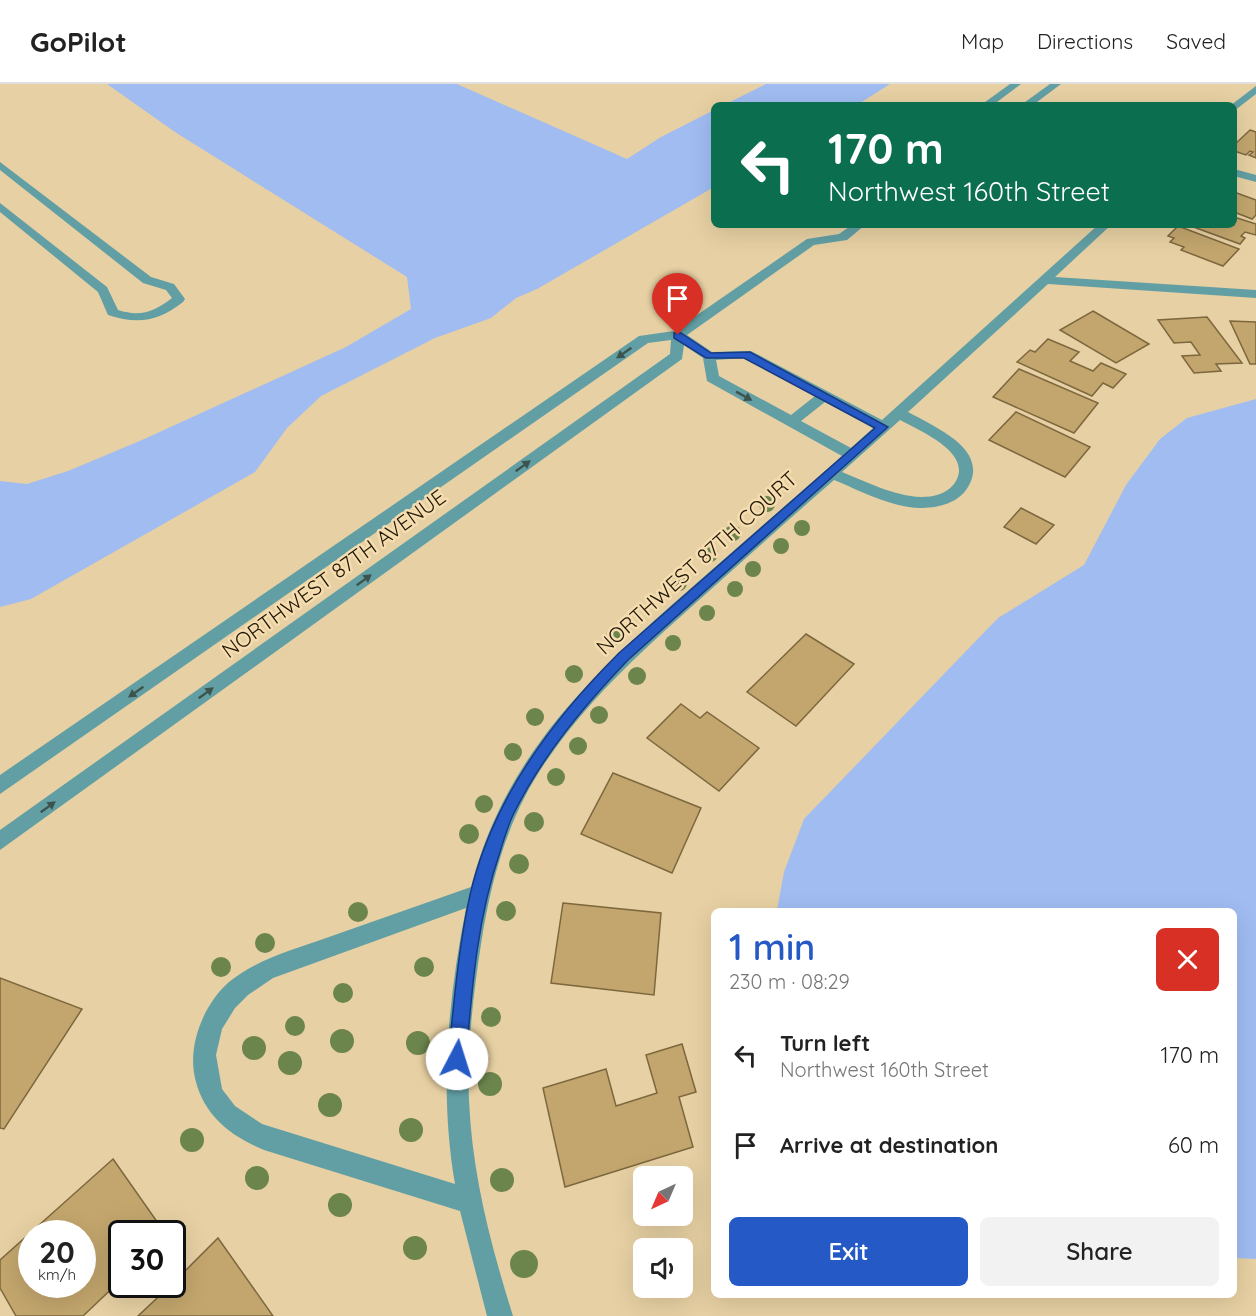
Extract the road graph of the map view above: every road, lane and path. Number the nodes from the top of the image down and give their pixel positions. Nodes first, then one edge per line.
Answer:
1 (1016, 84) edge
2 (1056, 84) edge
3 (1256, 89) edge
4 (990, 102) edge
5 (1030, 102) edge
6 (1237, 105) edge
7 (0, 165) edge
8 (1237, 173) edge
9 (12, 176) junction
10 (0, 180) edge
11 (1256, 180) edge
12 (0, 206) edge
13 (812, 228) edge
14 (855, 228) edge
15 (1102, 228) edge
16 (810, 242) junction
17 (1044, 280) junction
18 (1256, 294) edge
19 (678, 335) junction
20 (709, 356) junction
21 (824, 396) junction
22 (899, 413) junction
23 (791, 422) junction
24 (883, 427) junction
25 (852, 455) junction
26 (831, 473) junction
27 (0, 786) edge
28 (0, 841) edge
29 (478, 894) junction
30 (472, 1202) junction
31 (500, 1316) edge

1 - 4 street
2 - 5 street
3 - 6 street
7 - 9 street
8 - 11 street
9 - 10 street
9 - 12 street
13 - 16 street
14 - 16 street, NORTHWEST 87TH AVENUE
15 - 17 street, NORTHWEST 87TH COURT
16 - 19 street, NORTHWEST 87TH AVENUE
17 - 18 street
17 - 22 street, NORTHWEST 87TH COURT
19 - 20 street
19 -> 27 street, NORTHWEST 87TH AVENUE
28 -> 19 street, NORTHWEST 87TH AVENUE
20 - 21 street
20 -> 23 street
21 - 23 street
21 - 24 street
22 - 24 street, NORTHWEST 87TH COURT
22 - 26 street
23 - 25 street
24 - 25 street, NORTHWEST 87TH COURT
25 - 26 street, NORTHWEST 87TH COURT
26 - 29 street, NORTHWEST 87TH COURT
29 - 30 street, NORTHWEST 87TH COURT
29 - 30 street
30 - 31 street, NORTHWEST 87TH COURT

